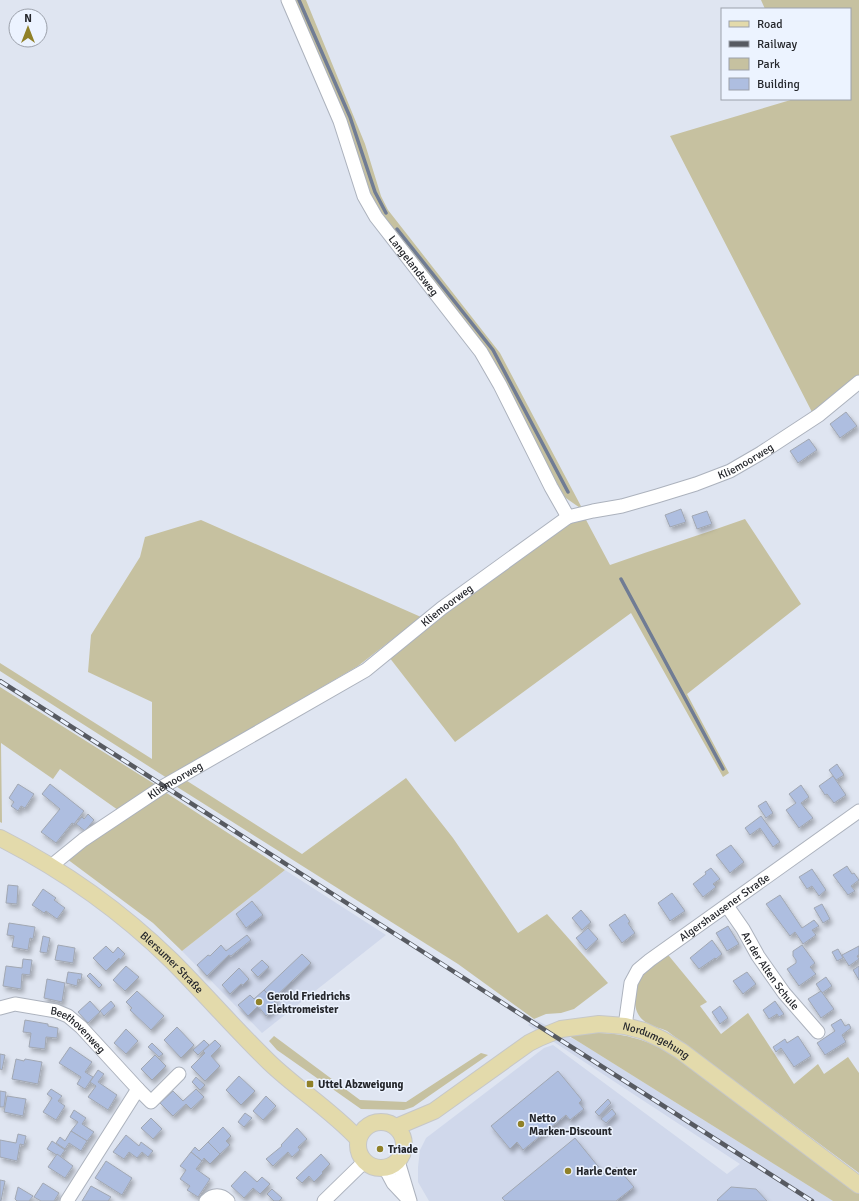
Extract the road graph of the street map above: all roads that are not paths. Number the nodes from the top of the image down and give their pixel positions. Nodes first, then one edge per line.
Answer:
1 (288, 0) edge
2 (859, 382) edge
3 (568, 517) junction
4 (859, 812) edge
5 (0, 838) edge
6 (51, 866) junction
7 (727, 906) junction
8 (0, 1008) edge
9 (625, 1026) junction
10 (818, 1032) dead end
11 (179, 1074) dead end
12 (138, 1089) junction
13 (362, 1133) junction
14 (400, 1134) junction
15 (364, 1162) junction
16 (391, 1165) junction
17 (859, 1186) edge
18 (67, 1201) edge
19 (206, 1201) edge
20 (228, 1201) edge
21 (324, 1201) edge
22 (410, 1201) edge

1 - 3 street, Langelandsweg
2 - 3 street, Kliemoorweg
3 - 6 street, Kliemoorweg
4 - 7 street, Algershausener Straße
5 - 6 main road, Blersumer Straße
6 - 13 main road, Blersumer Straße
7 - 9 street, Algershausener Straße
7 - 10 street, An der Alten Schule
8 - 12 street, Beethovenweg
9 - 14 main road, Nordumgehung
9 - 17 main road, Nordumgehung
11 - 12 street, Beethovenweg
12 - 18 street
13 - 14 main road
13 - 15 main road
14 - 16 main road
15 - 16 main road
15 - 21 street
16 - 22 street
19 - 20 street

